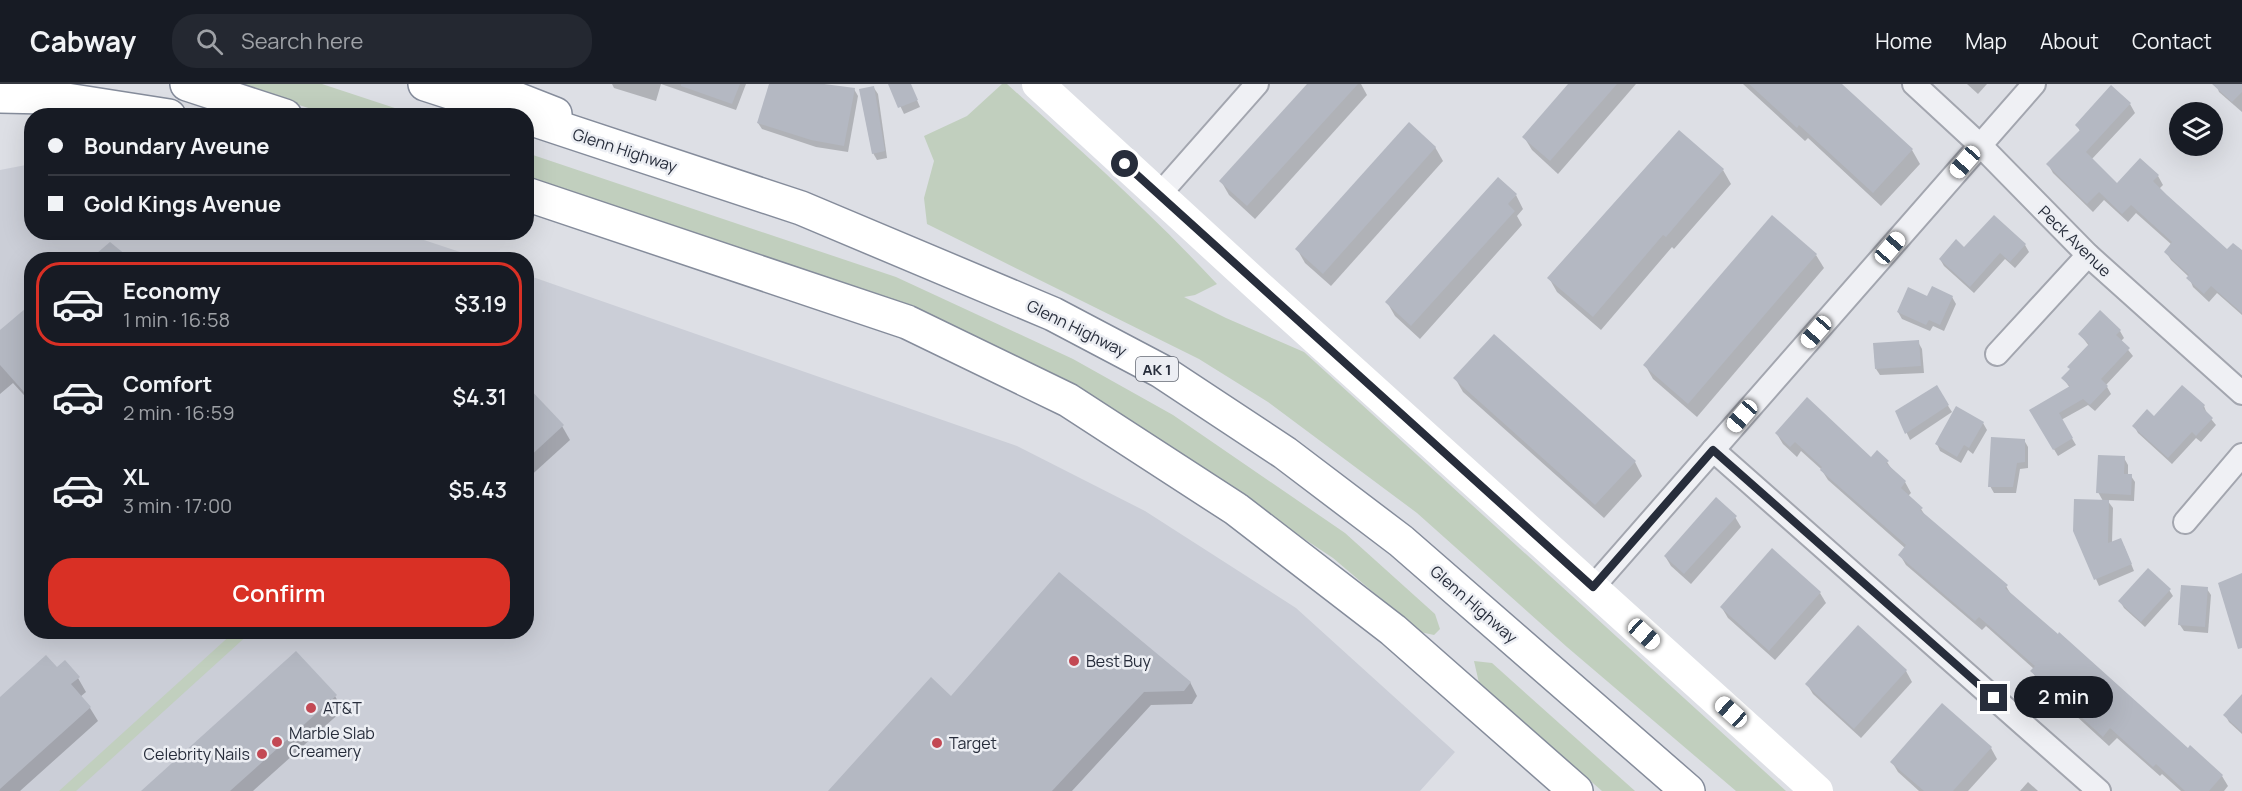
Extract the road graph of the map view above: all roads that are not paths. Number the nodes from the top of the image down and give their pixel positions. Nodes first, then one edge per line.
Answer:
1 (187, 84) edge
2 (425, 84) edge
3 (478, 84) edge
4 (1038, 84) edge
5 (1257, 84) edge
6 (1914, 84) edge
7 (2034, 84) edge
8 (0, 96) edge
9 (117, 108) edge
10 (260, 108) edge
11 (497, 108) edge
12 (534, 120) edge
13 (1980, 145) junction
14 (1159, 195) junction
15 (534, 197) edge
16 (801, 208) junction
17 (2088, 255) junction
18 (1997, 354) dead end
19 (2242, 393) edge
20 (1713, 450) junction
21 (2242, 455) edge
22 (2185, 522) dead end
23 (1593, 587) junction
24 (1576, 791) edge
25 (1688, 791) edge
26 (1817, 791) edge
27 (2099, 791) edge

1 - 10 highway
2 - 11 highway
3 - 16 highway
4 - 14 street
5 - 14 street
6 - 13 street, Peck Avenue
7 - 13 street
8 - 9 highway
12 - 16 highway, Glenn Highway / AK 1
13 - 17 street, Peck Avenue
13 - 20 street
14 - 23 street
15 - 24 highway
16 - 25 highway, Glenn Highway / AK 1
17 - 18 street
17 - 19 street, Peck Avenue
20 - 23 street
20 - 27 street
21 - 22 street
23 - 26 street

